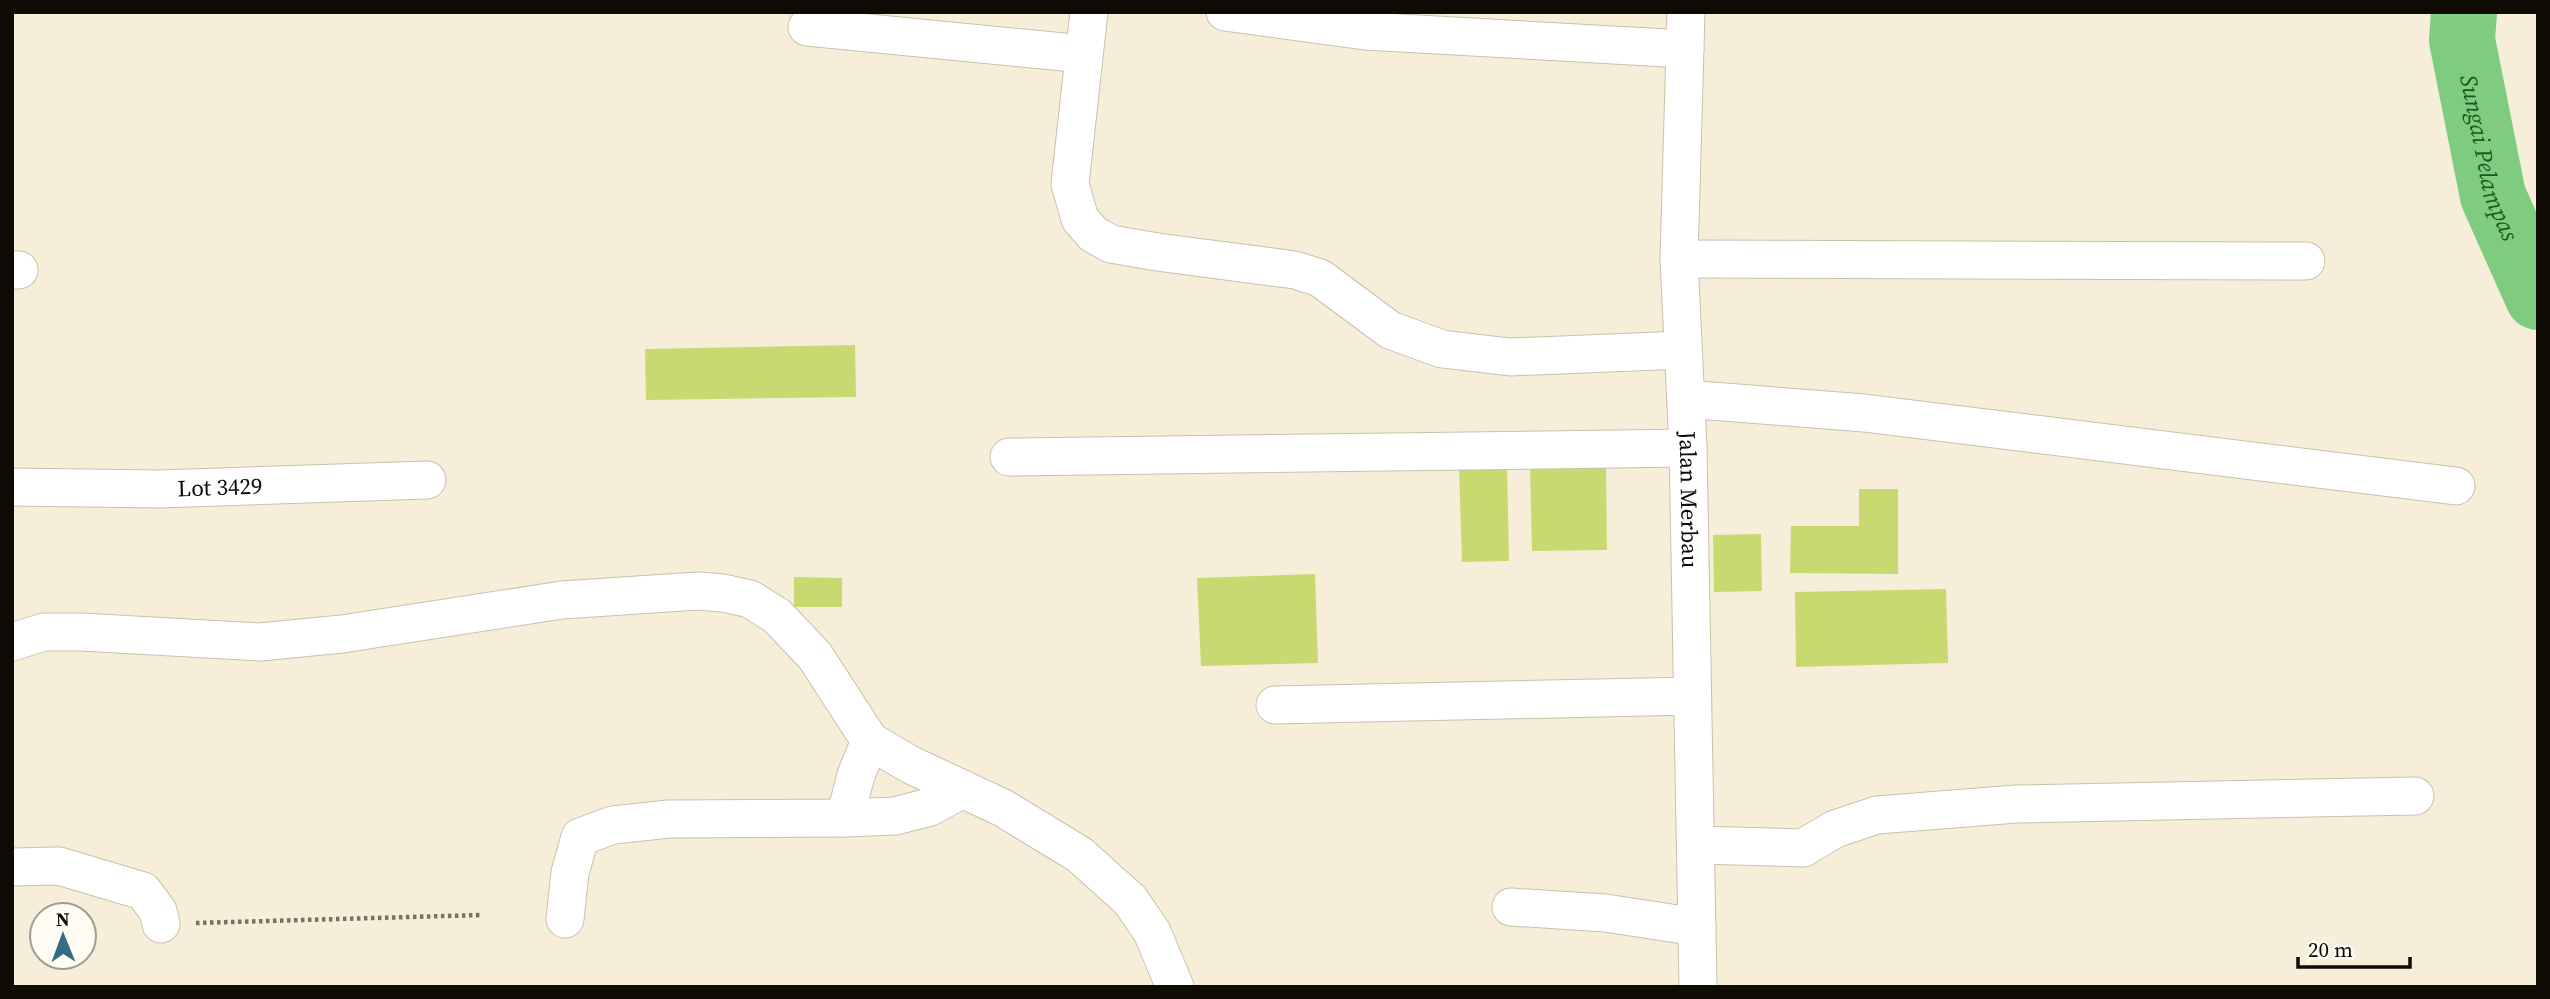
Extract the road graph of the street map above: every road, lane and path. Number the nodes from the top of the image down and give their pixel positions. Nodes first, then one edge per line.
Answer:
1 (1089, 12) edge
2 (1225, 12) edge
3 (1686, 12) edge
4 (807, 27) dead end
5 (1685, 48) junction
6 (1084, 54) junction
7 (1679, 259) junction
8 (2306, 261) dead end
9 (1683, 350) junction
10 (1686, 399) junction
11 (1688, 448) junction
12 (1009, 457) dead end
13 (427, 480) dead end
14 (2456, 486) dead end
15 (12, 487) edge
16 (12, 642) edge
17 (1692, 696) junction
18 (1275, 705) dead end
19 (870, 741) junction
20 (964, 789) junction
21 (2415, 796) dead end
22 (845, 818) junction
23 (1696, 845) junction
24 (12, 867) edge
25 (1511, 907) dead end
26 (481, 915) dead end
27 (565, 919) dead end
28 (161, 924) joint
29 (1697, 927) junction
30 (1175, 987) edge
31 (1698, 987) edge

1 - 6 street
2 - 5 street
3 - 5 street, Jalan Merbau
4 - 6 street
5 - 7 street, Jalan Merbau
6 - 9 street
7 - 8 street
7 - 9 street, Jalan Merbau
9 - 10 street, Jalan Merbau
10 - 11 street, Jalan Merbau
10 - 14 street
11 - 12 street
11 - 17 street, Jalan Merbau
13 - 15 street, Lot 3429
16 - 19 street
17 - 18 street
17 - 23 street, Jalan Merbau
19 - 20 street
19 - 22 street
20 - 22 street
20 - 30 street
21 - 23 street
22 - 27 street
23 - 29 street, Jalan Merbau
24 - 28 street
25 - 29 street
26 - 28 path
29 - 31 street, Jalan Merbau

